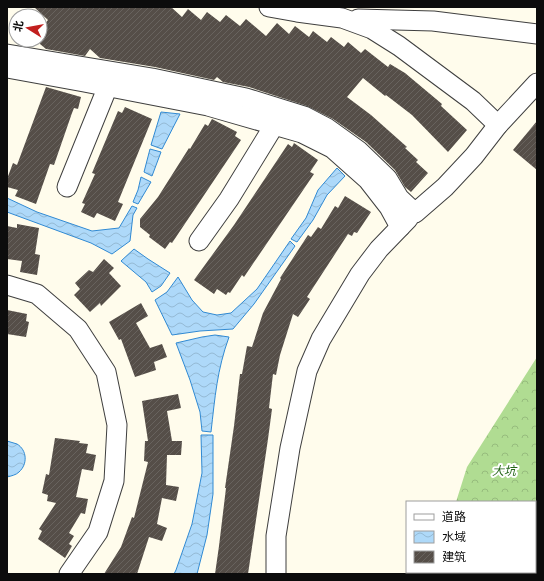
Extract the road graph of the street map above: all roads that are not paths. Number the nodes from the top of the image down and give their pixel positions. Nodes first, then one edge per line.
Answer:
1 (269, 7) edge
2 (342, 18) junction
3 (537, 34) edge
4 (7, 54) edge
5 (7, 68) edge
6 (109, 79) junction
7 (537, 83) edge
8 (279, 117) junction
9 (498, 125) junction
10 (67, 187) dead end
11 (415, 213) junction
12 (400, 227) junction
13 (199, 241) dead end
14 (7, 285) edge
15 (69, 574) edge
16 (276, 574) edge

1 - 2 street
2 - 3 street
2 - 9 street
4 - 6 street
5 - 6 street
6 - 8 street
6 - 10 street
7 - 9 street
8 - 11 street
8 - 12 street
8 - 13 street
9 - 11 street
11 - 12 street
12 - 16 street
14 - 15 street

